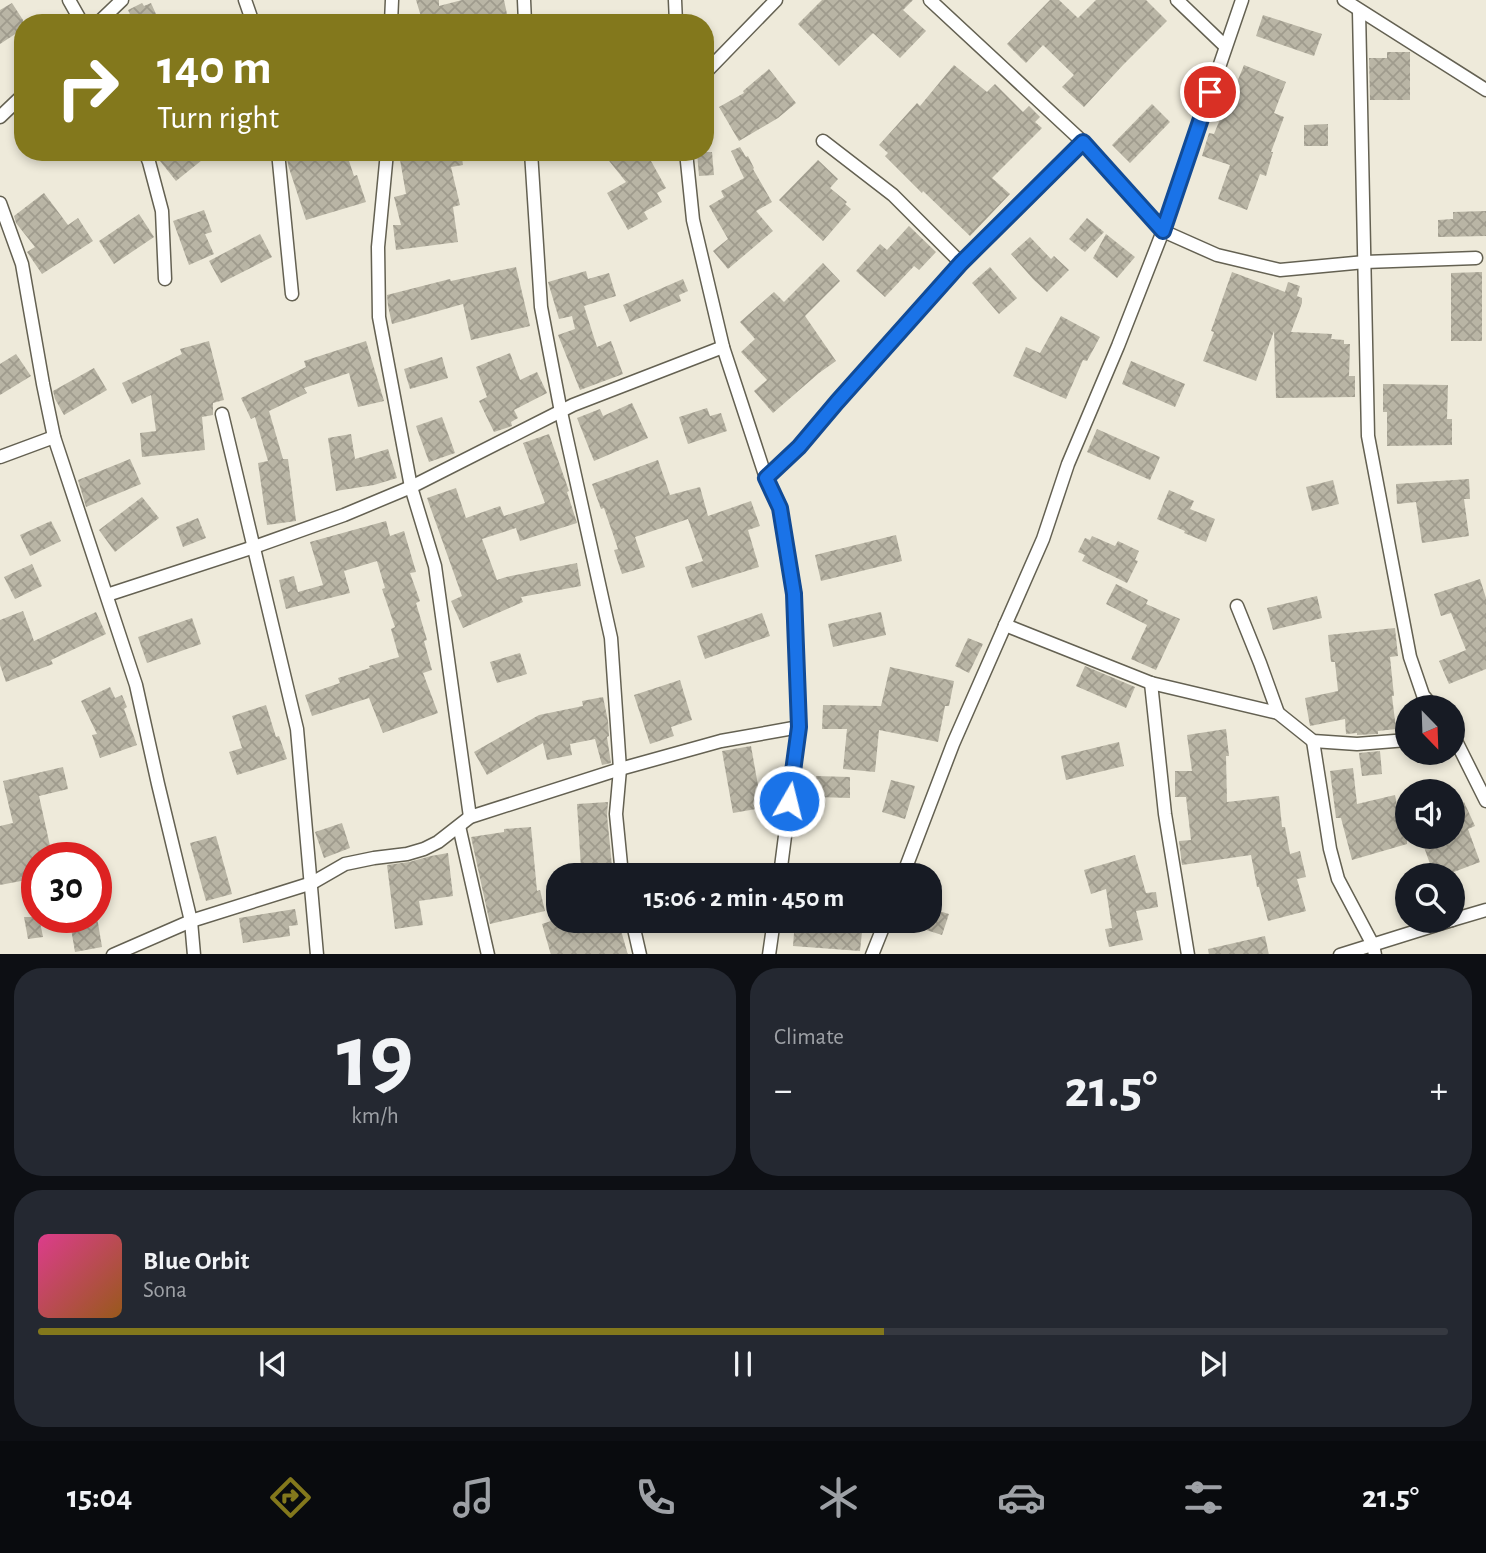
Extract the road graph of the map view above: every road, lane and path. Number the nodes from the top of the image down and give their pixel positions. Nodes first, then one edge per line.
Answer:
1 (122, 0) edge
2 (776, 0) edge
3 (930, 0) edge
4 (1177, 0) edge
5 (1241, 0) edge
6 (1344, 0) edge
7 (1359, 11) junction
8 (107, 14) edge
9 (1225, 46) junction
10 (714, 65) edge
11 (1486, 90) edge
12 (14, 104) edge
13 (0, 117) edge
14 (823, 141) dead end
15 (1083, 142) junction
16 (149, 161) edge
17 (279, 161) edge
18 (386, 161) edge
19 (532, 161) edge
20 (687, 161) edge
21 (0, 203) edge
22 (1163, 231) junction
23 (1476, 258) dead end
24 (1365, 262) junction
25 (961, 263) junction
26 (165, 279) dead end
27 (292, 294) dead end
28 (723, 347) junction
29 (561, 412) junction
30 (222, 414) dead end
31 (54, 437) junction
32 (0, 457) edge
33 (766, 478) junction
34 (411, 487) junction
35 (254, 547) junction
36 (107, 595) junction
37 (1237, 606) dead end
38 (1005, 625) junction
39 (1151, 683) junction
40 (1423, 695) edge
41 (1278, 713) junction
42 (799, 727) junction
43 (1312, 741) junction
44 (1395, 741) edge
45 (1465, 758) edge
46 (620, 769) junction
47 (1486, 801) edge
48 (470, 817) junction
49 (459, 826) junction
50 (621, 863) edge
51 (782, 863) edge
52 (908, 863) edge
53 (312, 883) junction
54 (1486, 910) edge
55 (1465, 916) edge
56 (191, 920) junction
57 (635, 933) edge
58 (772, 933) edge
59 (881, 933) edge
60 (1418, 933) edge
61 (1374, 950) edge
62 (113, 954) edge
63 (194, 954) edge
64 (317, 954) edge
65 (488, 954) edge
66 (640, 954) edge
67 (769, 954) edge
68 (872, 954) edge
69 (1188, 954) edge
70 (1340, 954) edge

1 - 8 street
2 - 10 street
3 - 15 street
4 - 9 street
5 - 9 street
6 - 7 street
7 - 11 street
7 - 24 street
9 - 22 street
12 - 13 street
14 - 25 street
15 - 22 street
15 - 25 street
16 - 26 street
17 - 27 street
18 - 34 street
19 - 29 street
20 - 28 street
21 - 31 street
22 - 24 street
22 - 38 street
23 - 24 street
24 - 40 street
25 - 33 street
28 - 29 street
28 - 33 street
29 - 34 street
29 - 46 street
30 - 35 street
31 - 32 street
31 - 36 street
33 - 42 street
34 - 35 street
34 - 48 street
35 - 36 street
35 - 53 street
36 - 56 street
37 - 41 street
38 - 39 street
38 - 52 street
39 - 41 street
39 - 69 street
41 - 43 street
42 - 46 street
42 - 51 street
43 - 44 street
43 - 61 street
45 - 47 street
46 - 48 street
46 - 50 street
48 - 49 street
49 - 53 street
49 - 65 street
53 - 56 street
53 - 64 street
54 - 55 street
56 - 62 street
56 - 63 street
57 - 66 street
58 - 67 street
59 - 68 street
60 - 61 street
61 - 70 street

